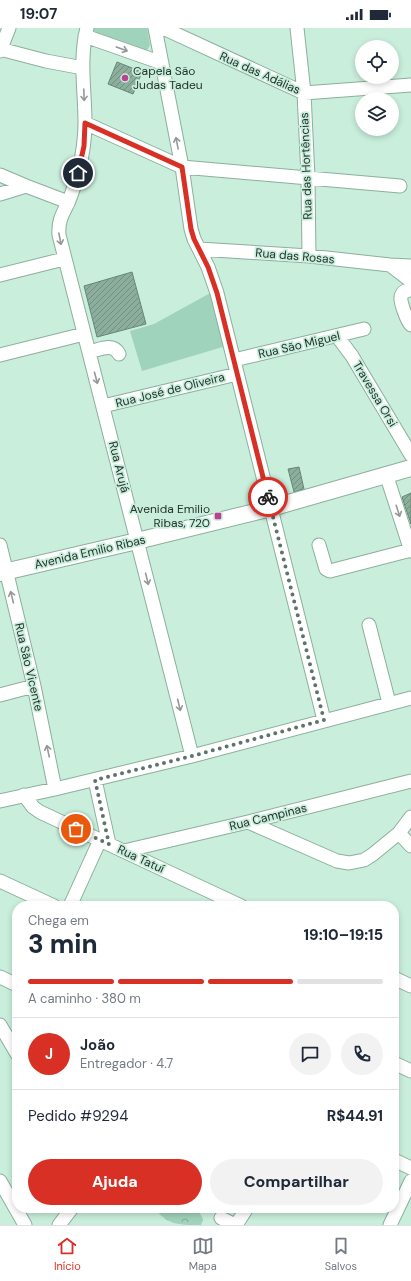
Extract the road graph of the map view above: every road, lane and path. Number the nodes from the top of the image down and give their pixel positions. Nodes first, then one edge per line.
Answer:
1 (9, 28) edge
2 (155, 28) edge
3 (163, 28) edge
4 (298, 28) edge
5 (86, 32) edge
6 (0, 50) edge
7 (162, 63) junction
8 (83, 68) junction
9 (411, 85) edge
10 (304, 93) junction
11 (85, 123) junction
12 (182, 167) junction
13 (0, 174) edge
14 (308, 177) junction
15 (26, 186) junction
16 (400, 186) dead end
17 (0, 194) edge
18 (68, 202) junction
19 (199, 249) junction
20 (309, 256) junction
21 (64, 259) junction
22 (390, 265) junction
23 (411, 266) edge
24 (0, 275) edge
25 (411, 281) edge
26 (411, 290) edge
27 (411, 324) edge
28 (364, 329) dead end
29 (84, 334) junction
30 (337, 336) junction
31 (89, 352) junction
32 (119, 354) dead end
33 (0, 355) edge
34 (234, 360) junction
35 (237, 374) junction
36 (103, 406) junction
37 (411, 454) edge
38 (402, 472) edge
39 (270, 508) junction
40 (137, 541) junction
41 (0, 545) edge
42 (319, 546) dead end
43 (411, 551) edge
44 (3, 572) edge
45 (369, 625) dead end
46 (34, 686) junction
47 (0, 694) edge
48 (411, 698) edge
49 (389, 704) junction
50 (324, 720) junction
51 (192, 756) junction
52 (95, 780) junction
53 (411, 781) edge
54 (55, 789) junction
55 (24, 795) junction
56 (0, 801) edge
57 (411, 817) edge
58 (248, 822) junction
59 (399, 833) junction
60 (105, 842) junction
61 (411, 846) edge
62 (124, 851) junction
63 (0, 881) edge
64 (43, 901) edge
65 (73, 901) edge
66 (230, 901) edge
67 (0, 977) edge
68 (399, 980) edge
69 (12, 982) edge
70 (411, 986) edge
71 (0, 1025) edge
72 (12, 1045) edge
73 (399, 1065) edge
74 (411, 1071) edge
75 (399, 1162) edge
76 (411, 1168) edge
77 (0, 1181) edge
78 (411, 1181) edge
79 (12, 1206) edge
80 (399, 1206) edge
81 (16, 1213) edge
82 (68, 1213) edge
83 (244, 1213) edge
84 (396, 1213) edge
85 (221, 1218) dead end
86 (21, 1224) edge
87 (59, 1225) edge
88 (236, 1225) edge
89 (390, 1225) edge

1 - 6 street
2 - 7 street
3 - 10 street, Rua das Adálias
4 - 10 street, Rua das Hortências
5 -> 7 street
5 - 8 street, Rua Arujá
6 - 8 street
12 -> 7 street
8 -> 11 street, Rua Arujá
9 - 10 street, Rua das Adálias
10 - 14 street, Rua das Hortências
11 - 12 street
11 - 18 street, Rua Arujá
12 - 14 street
12 - 19 street
13 - 15 street
14 - 16 street
14 - 20 street, Rua das Hortências
15 - 17 street
15 - 18 street
18 -> 21 street, Rua Arujá
19 - 20 street, Rua das Rosas
19 - 34 street
20 - 22 street, Rua das Rosas
21 - 24 street
21 - 29 street, Rua Arujá
22 - 23 street, Rua das Rosas
22 - 25 street
26 - 27 street
28 - 30 street, Rua São Miguel
29 - 31 street, Rua Arujá
29 - 33 street
30 - 34 street, Rua São Miguel
30 - 37 street, Travessa Orsi
31 - 32 street
31 -> 36 street, Rua Arujá
34 - 35 street
35 - 36 street, Rua José de Oliveira
35 - 39 street
36 - 40 street, Rua Arujá
38 - 39 main road, Avenida Emilio Ribas
38 -> 43 street
39 - 40 main road, Avenida Emilio Ribas
39 - 50 street
40 - 44 main road, Avenida Emilio Ribas
40 -> 51 street, Rua Arujá
41 - 44 street, Rua São Vicente
42 - 43 street
46 -> 44 street, Rua São Vicente
45 - 49 street
46 - 47 street
54 -> 46 street, Rua São Vicente
48 - 49 street
49 - 50 street
50 - 51 street
51 - 52 street
52 - 54 street
52 - 60 street
53 - 58 street, Rua Campinas
54 - 55 street
55 - 56 street
55 - 60 street, Rua Tatuí
57 - 59 street
58 - 59 street
58 - 62 street, Rua Campinas
59 - 61 street
60 - 62 street, Rua Tatuí
60 - 65 street
62 - 66 street, Rua Tatuí
63 - 64 street
67 - 69 street
68 - 70 street
71 - 72 street
73 - 74 street
75 - 76 street
77 - 79 street
78 - 80 street
81 - 86 street
82 - 87 street
83 - 88 street
84 - 89 street
85 - 88 street

